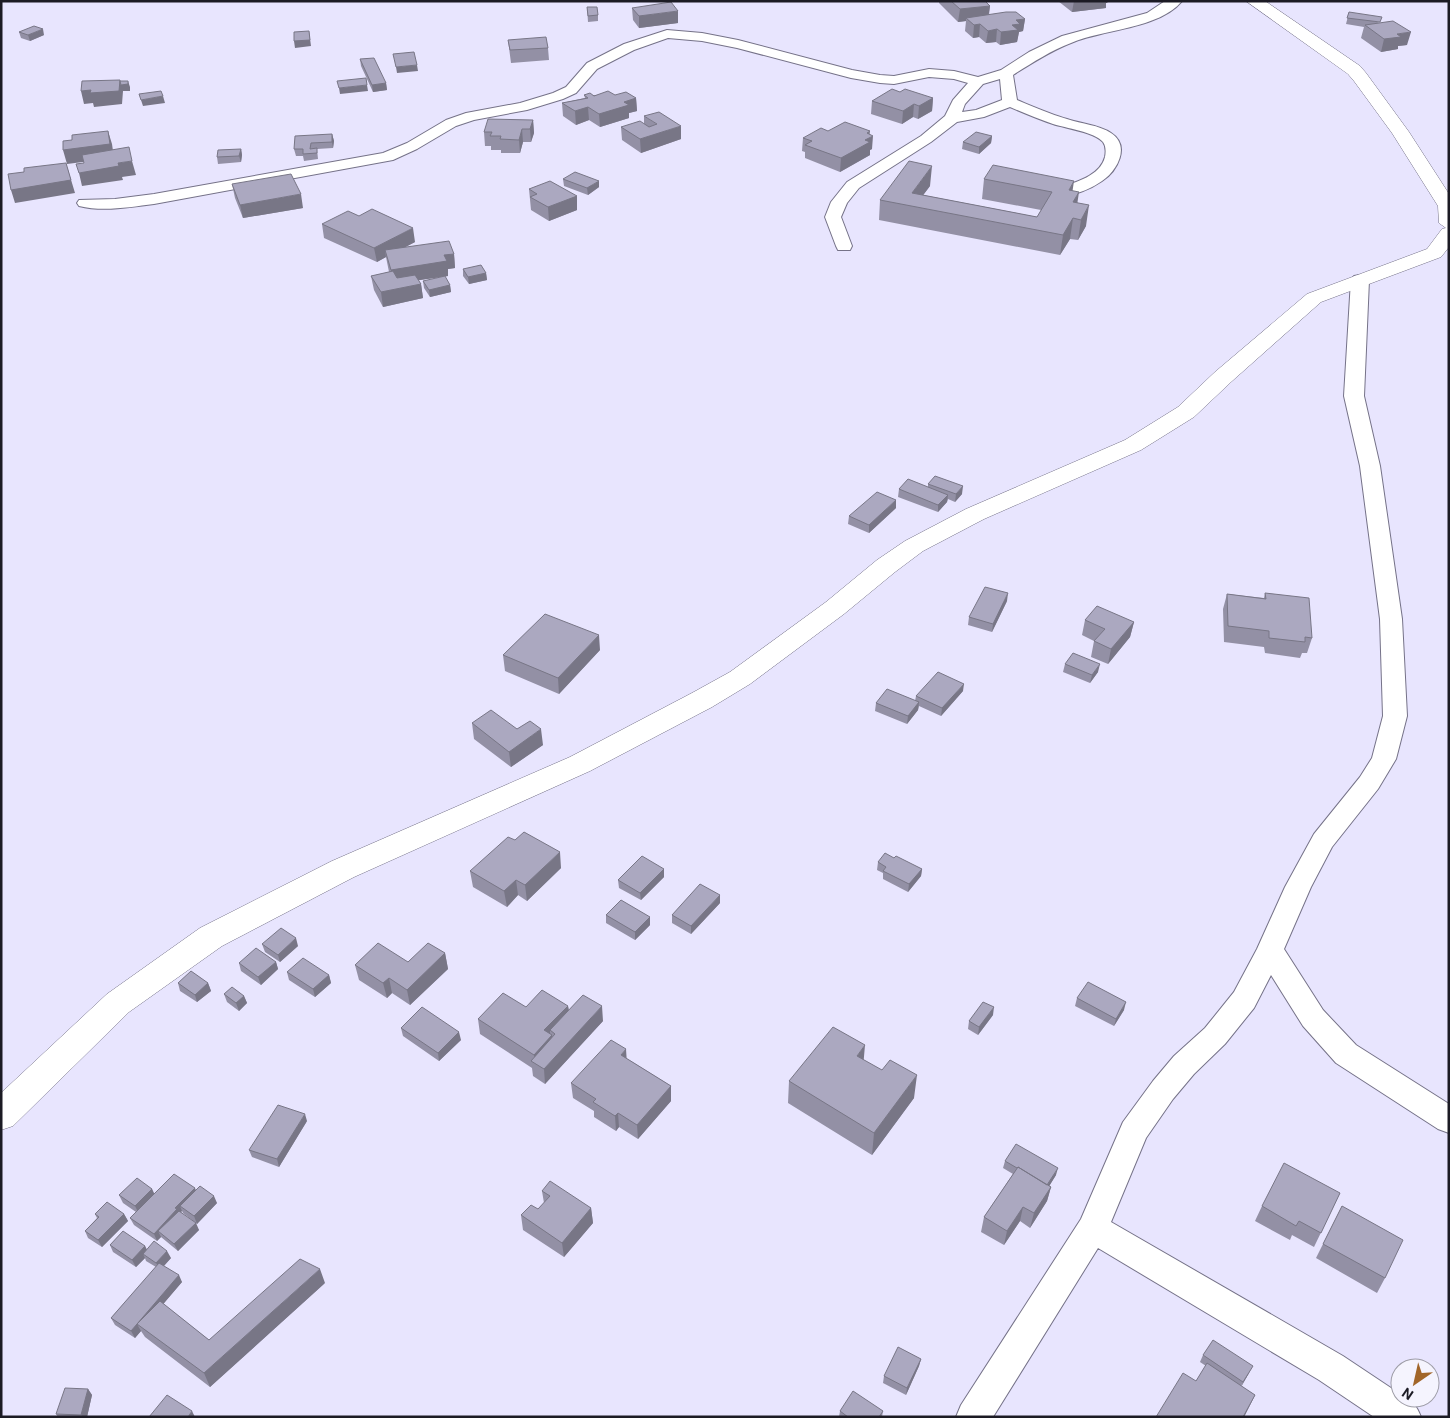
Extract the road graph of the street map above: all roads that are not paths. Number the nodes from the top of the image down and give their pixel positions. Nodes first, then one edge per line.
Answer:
1 (1175, 1) edge
2 (1254, 1) edge
3 (1006, 73) junction
4 (978, 80) junction
5 (1010, 102) junction
6 (952, 118) junction
7 (1065, 191) edge
8 (85, 203) dead end
9 (1448, 206) edge
10 (1449, 223) edge
11 (1449, 233) edge
12 (844, 246) dead end
13 (1360, 280) junction
14 (1270, 950) junction
15 (1, 1115) edge
16 (1449, 1120) edge
17 (1093, 1228) junction
18 (973, 1417) edge
19 (1404, 1417) edge

1 - 3 street
2 - 9 street
3 - 4 street
3 - 5 street
4 - 6 street
4 - 8 street
5 - 6 street
5 - 7 street
6 - 12 street
9 - 10 street
11 - 13 street
13 - 14 street
13 - 15 street
14 - 16 street
14 - 17 street
17 - 18 street
17 - 19 street

